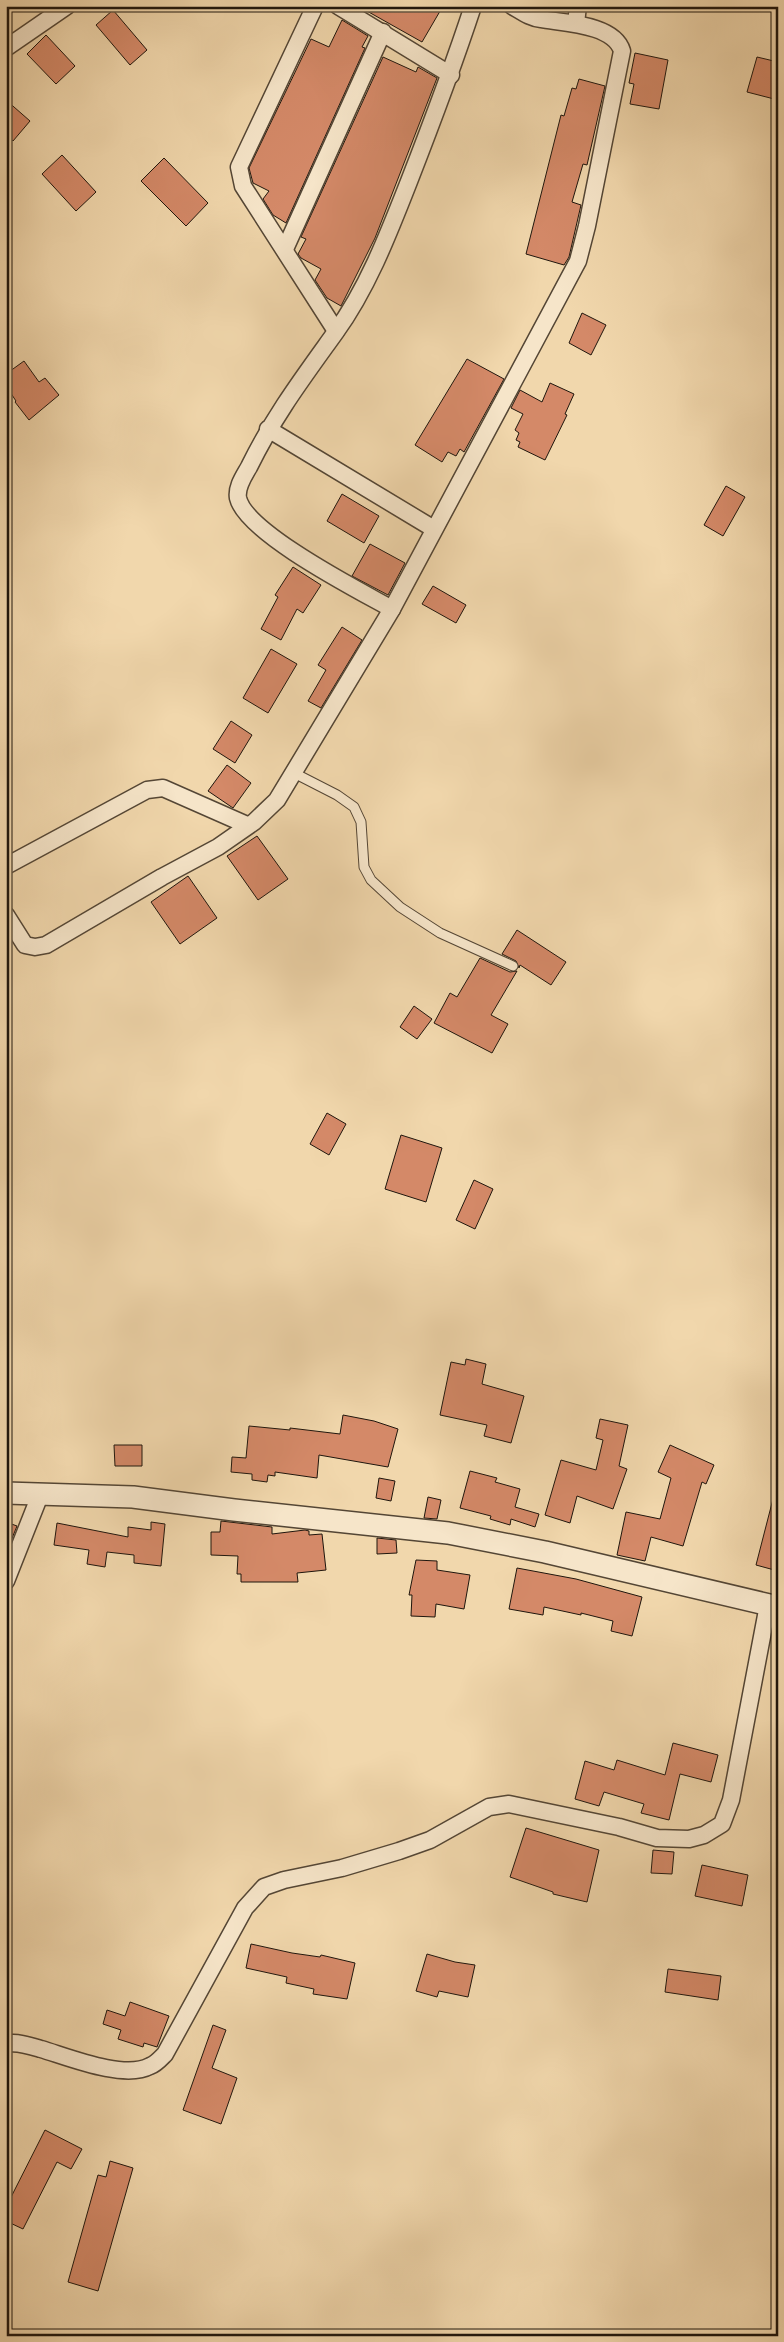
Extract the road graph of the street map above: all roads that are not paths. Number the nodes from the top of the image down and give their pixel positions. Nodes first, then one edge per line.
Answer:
1 (67, 6) edge
2 (315, 6) edge
3 (338, 6) edge
4 (473, 6) edge
5 (512, 6) edge
6 (578, 6) edge
7 (576, 23) junction
8 (383, 32) junction
9 (6, 48) edge
10 (451, 75) junction
11 (285, 249) junction
12 (336, 331) junction
13 (268, 429) junction
14 (434, 530) junction
15 (392, 610) junction
16 (294, 773) junction
17 (247, 825) junction
18 (6, 866) edge
19 (6, 915) edge
20 (513, 966) dead end
21 (6, 1493) edge
22 (40, 1495) junction
23 (6, 1580) edge
24 (773, 1606) edge
25 (6, 2044) edge

1 - 9 street
2 - 11 street
3 - 8 street
4 - 10 street
5 - 7 street
6 - 7 street
7 - 14 street
8 - 10 street
8 - 11 street
10 - 12 street
11 - 12 street
12 - 13 street
13 - 14 street
13 - 15 street
14 - 15 street
15 - 16 street
16 - 17 street
16 - 20 lane
17 - 18 street
17 - 19 street
21 - 22 street
22 - 23 street
22 - 24 street
24 - 25 street

